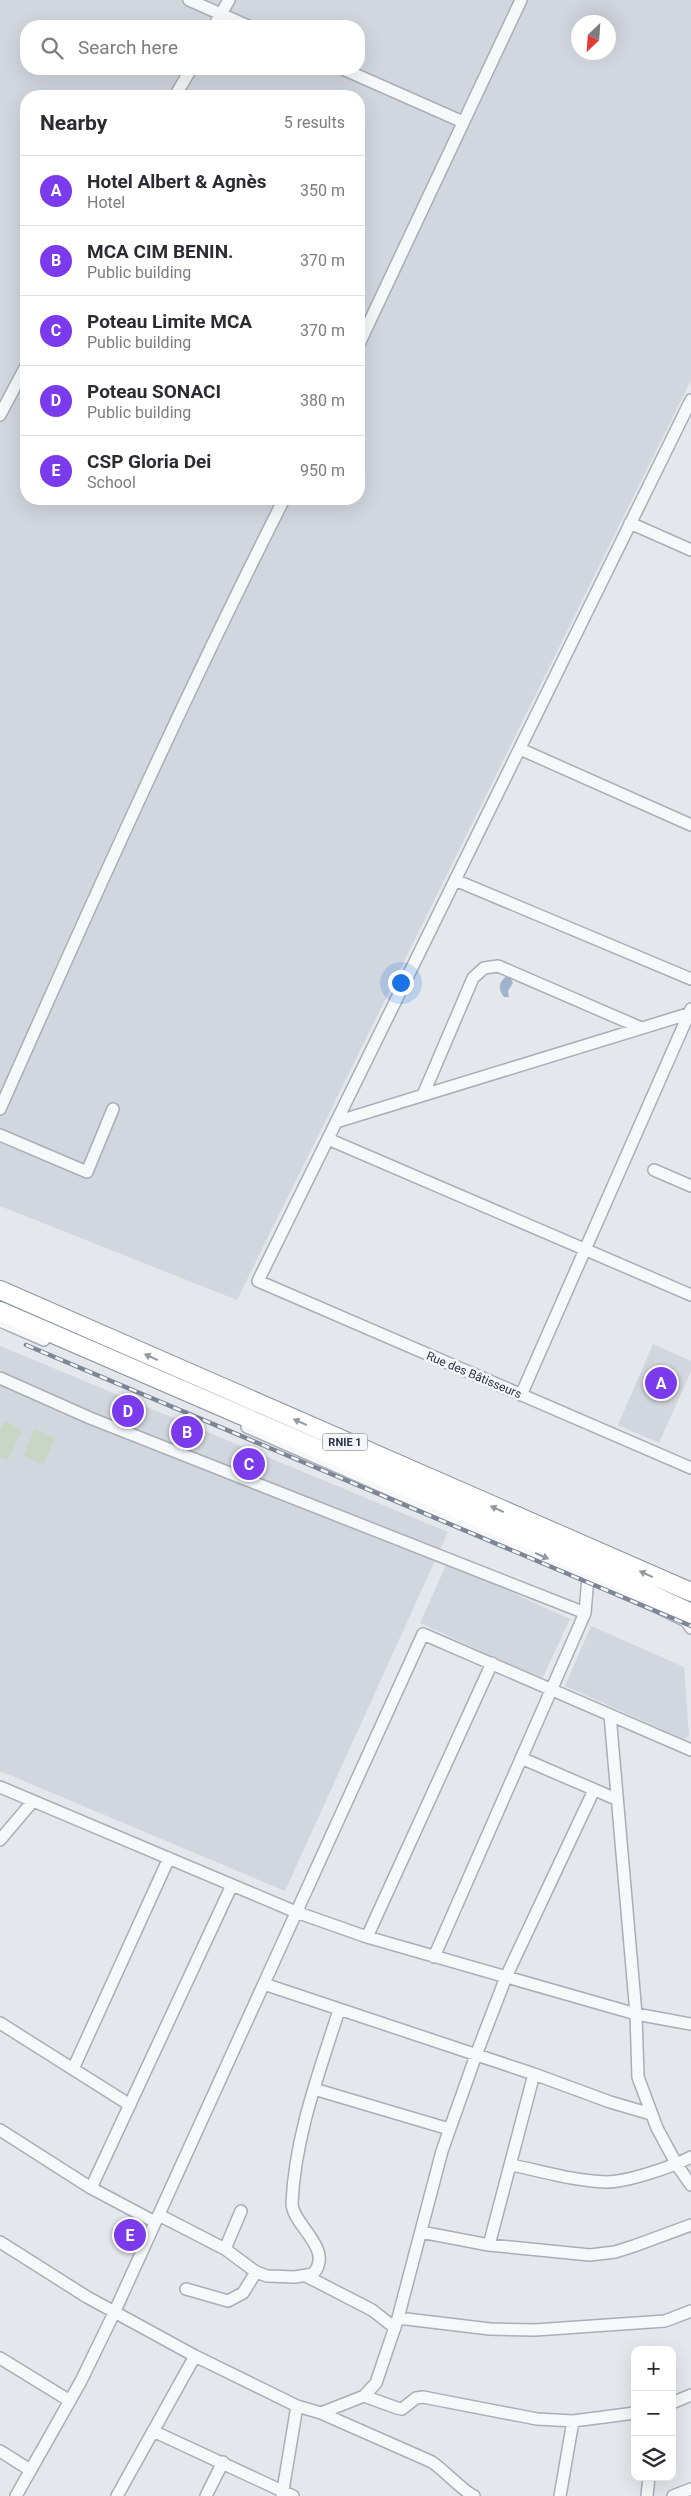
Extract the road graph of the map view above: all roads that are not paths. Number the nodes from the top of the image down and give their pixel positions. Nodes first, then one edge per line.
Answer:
1 (189, 0) edge
2 (229, 0) edge
3 (521, 0) edge
4 (221, 14) junction
5 (218, 20) edge
6 (234, 20) edge
7 (187, 75) edge
8 (357, 75) edge
9 (179, 90) edge
10 (463, 122) junction
11 (365, 331) edge
12 (20, 377) edge
13 (691, 400) edge
14 (0, 415) edge
15 (281, 505) edge
16 (630, 523) junction
17 (691, 550) edge
18 (520, 748) junction
19 (691, 825) edge
20 (455, 880) junction
21 (691, 979) edge
22 (690, 1012) edge
23 (638, 1028) junction
24 (423, 1094) junction
25 (0, 1109) edge
26 (113, 1109) dead end
27 (336, 1122) junction
28 (0, 1135) edge
29 (328, 1139) junction
30 (654, 1170) dead end
31 (691, 1186) edge
32 (586, 1249) junction
33 (0, 1290) edge
34 (691, 1295) edge
35 (0, 1311) edge
36 (0, 1321) edge
37 (0, 1378) edge
38 (522, 1395) junction
39 (691, 1468) edge
40 (588, 1577) junction
41 (691, 1592) edge
42 (584, 1613) junction
43 (691, 1613) edge
44 (691, 1628) edge
45 (492, 1664) junction
46 (551, 1689) junction
47 (610, 1715) junction
48 (691, 1750) edge
49 (521, 1758) junction
50 (0, 1787) edge
51 (594, 1790) junction
52 (616, 1799) junction
53 (33, 1801) junction
54 (0, 1840) edge
55 (169, 1858) junction
56 (232, 1885) junction
57 (296, 1912) junction
58 (367, 1937) junction
59 (434, 1958) junction
60 (506, 1977) junction
61 (264, 1984) junction
62 (338, 2010) junction
63 (636, 2014) junction
64 (0, 2024) edge
65 (691, 2024) edge
66 (476, 2055) junction
67 (72, 2069) junction
68 (534, 2074) junction
69 (314, 2090) junction
70 (130, 2105) junction
71 (651, 2114) junction
72 (449, 2129) junction
73 (0, 2130) edge
74 (691, 2157) edge
75 (677, 2164) junction
76 (510, 2165) junction
77 (691, 2185) edge
78 (91, 2188) junction
79 (241, 2210) dead end
80 (157, 2218) junction
81 (691, 2225) edge
82 (421, 2232) junction
83 (0, 2242) edge
84 (489, 2245) junction
85 (225, 2250) junction
86 (256, 2272) junction
87 (308, 2277) junction
88 (186, 2289) dead end
89 (691, 2311) edge
90 (114, 2313) junction
91 (397, 2323) junction
92 (195, 2356) junction
93 (0, 2358) edge
94 (364, 2396) junction
95 (691, 2396) edge
96 (70, 2400) junction
97 (676, 2402) edge
98 (297, 2406) junction
99 (320, 2413) junction
100 (631, 2414) edge
101 (573, 2421) junction
102 (153, 2431) junction
103 (0, 2451) edge
104 (223, 2462) junction
105 (30, 2470) junction
106 (649, 2481) edge
107 (691, 2489) edge
108 (286, 2495) edge
109 (471, 2495) edge
110 (16, 2496) edge
111 (117, 2496) edge
112 (206, 2496) edge
113 (560, 2496) edge
114 (648, 2496) edge
115 (673, 2496) edge

1 - 4 street
2 - 4 street
3 - 10 street
4 - 5 street
4 - 6 street
7 - 9 street
8 - 10 street
10 - 11 street
12 - 14 street
13 - 16 street
15 - 25 street
16 - 17 street
16 - 18 street
18 - 19 street
18 - 20 street
20 - 21 street
20 - 27 street
22 - 23 street
22 - 32 street
23 - 24 street
23 - 24 street
24 - 27 street
26 - 28 street
27 - 29 street
29 - 32 street
29 - 38 street, Rue des Bâtisseurs
30 - 31 street
32 - 34 street
32 - 38 street
41 -> 33 highway, RNIE 1
35 - 43 highway, RNIE 1
36 -> 40 street
37 - 42 street
38 - 39 street, Rue des Bâtisseurs
40 - 42 street
40 - 44 street
42 - 46 street
45 - 46 street
45 - 57 street
45 - 58 street
46 - 47 street
46 - 49 street
47 - 48 street
47 - 52 street
49 - 51 street
49 - 59 street
50 - 53 street
51 - 52 street
51 - 60 street
52 - 63 street
53 - 54 street
53 - 55 street
55 - 56 street
55 - 67 street
56 - 57 street
56 - 70 street
57 - 58 street
57 - 61 street
58 - 59 street
59 - 60 street
60 - 63 street
60 - 66 street
61 - 62 street
61 - 80 street
62 - 66 street
62 - 69 street
63 - 65 street
63 - 71 street
64 - 67 street
66 - 68 street
66 - 72 street
67 - 70 street
68 - 71 street
68 - 76 street
69 - 72 street
69 - 87 street
70 - 78 street
71 - 75 street
72 - 82 street
73 - 78 street
74 - 75 street
75 - 76 street
75 - 77 street
76 - 84 street
78 - 80 street
79 - 85 street
80 - 85 street
80 - 90 street
81 - 84 street
82 - 84 street
82 - 91 street
83 - 90 street
85 - 86 street
86 - 87 street
86 - 88 street
87 - 91 street
89 - 91 street
90 - 92 street
90 - 96 street
91 - 94 street
92 - 98 street
92 - 102 street
93 - 96 street
94 - 99 street
94 - 101 street
95 - 97 street
96 - 105 street
98 - 99 street
98 - 108 street
99 - 109 street
100 - 101 street
101 - 113 street
102 - 104 street
102 - 111 street
103 - 105 street
104 - 108 street
104 - 112 street
105 - 110 street
106 - 114 street
107 - 115 street

